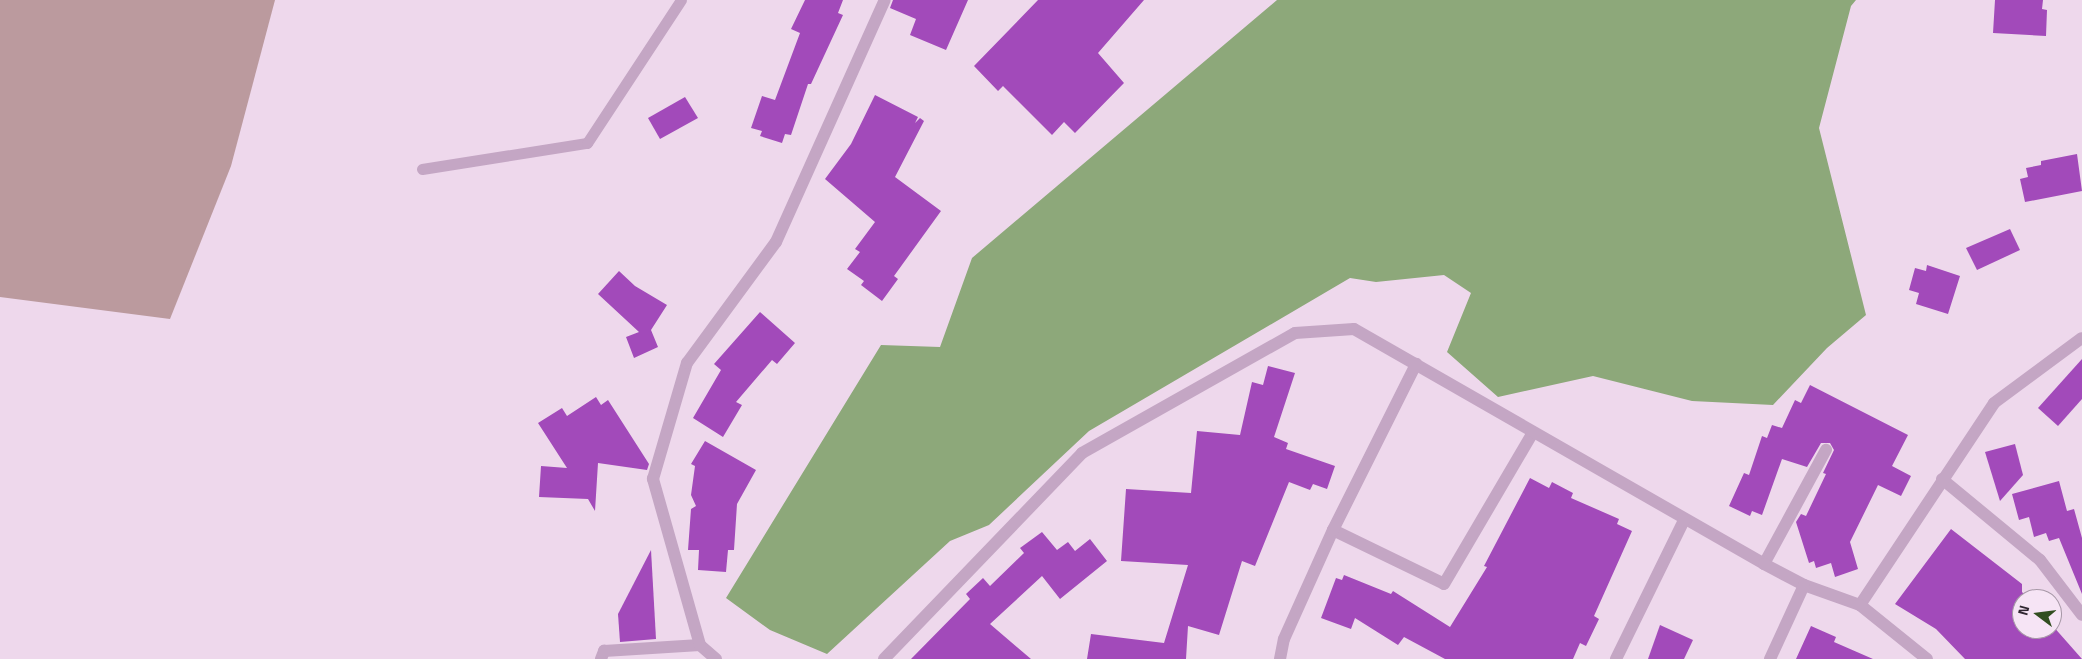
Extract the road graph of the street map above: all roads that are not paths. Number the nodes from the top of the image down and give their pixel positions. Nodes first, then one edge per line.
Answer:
1 (681, 0) edge
2 (885, 0) edge
3 (422, 169) dead end
4 (2082, 338) edge
5 (1416, 364) junction
6 (1533, 432) junction
7 (1826, 450) dead end
8 (1942, 479) junction
9 (1684, 520) junction
10 (1334, 530) junction
11 (1764, 564) junction
12 (1804, 586) junction
13 (1860, 605) junction
14 (2082, 615) edge
15 (700, 645) junction
16 (601, 659) edge
17 (716, 659) edge
18 (884, 659) edge
19 (1280, 659) edge
20 (1616, 659) edge
21 (1770, 659) edge
22 (1927, 659) edge

1 - 3 lane
2 - 15 street
4 - 8 street
5 - 6 street
5 - 10 street
5 - 18 street
6 - 9 street
6 - 10 street
7 - 11 street
8 - 13 street
8 - 14 street
9 - 11 street
9 - 20 street
10 - 19 street
11 - 12 street
12 - 13 street
12 - 21 street
13 - 22 street
15 - 16 street
15 - 17 street

